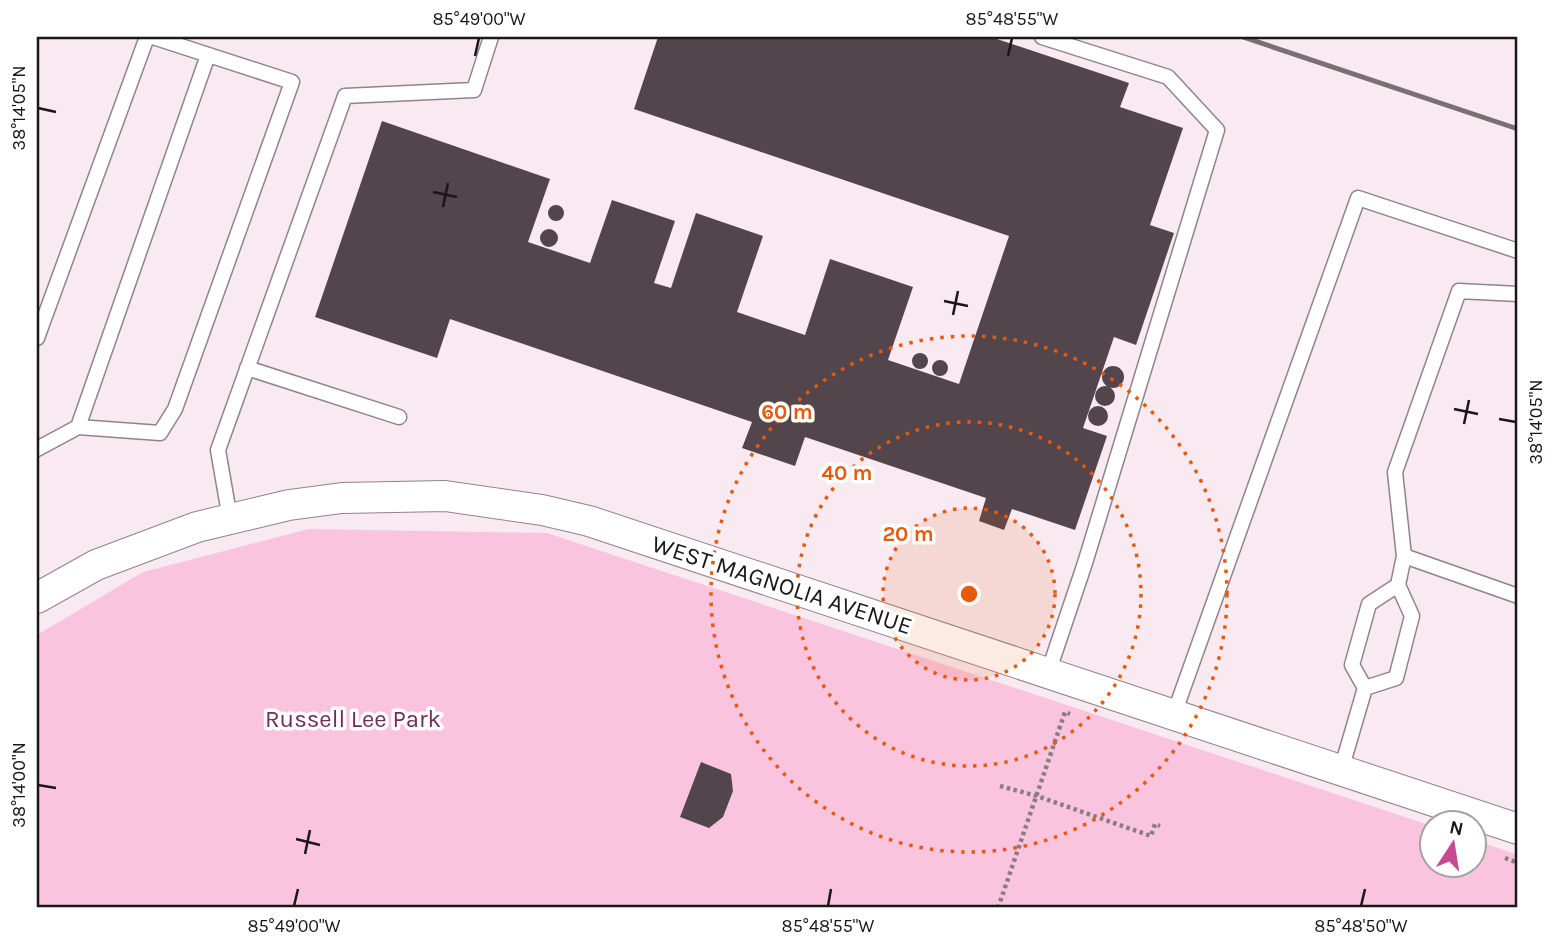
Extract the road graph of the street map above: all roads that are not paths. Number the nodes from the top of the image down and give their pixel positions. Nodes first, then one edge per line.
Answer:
1 (147, 37) edge
2 (153, 37) edge
3 (491, 37) edge
4 (1042, 37) edge
5 (208, 55) junction
6 (1518, 251) edge
7 (1518, 294) edge
8 (37, 338) edge
9 (247, 368) junction
10 (399, 417) dead end
11 (78, 427) junction
12 (37, 449) edge
13 (230, 519) junction
14 (1404, 556) junction
15 (1398, 585) junction
16 (1518, 596) edge
17 (37, 598) edge
18 (1048, 673) junction
19 (1365, 688) junction
20 (1174, 715) junction
21 (1341, 771) junction
22 (1518, 829) edge

1 - 8 lane
2 - 5 lane
3 - 9 lane
4 - 18 lane
5 - 11 lane
5 - 11 lane
6 - 20 lane
7 - 14 lane
9 - 10 lane
9 - 13 lane
11 - 12 lane
13 - 17 street, WEST MAGNOLIA AVENUE
13 - 18 street, WEST MAGNOLIA AVENUE
14 - 15 lane
14 - 16 lane
15 - 19 lane
15 - 19 lane
18 - 20 street, WEST MAGNOLIA AVENUE
19 - 21 lane
20 - 21 street, WEST MAGNOLIA AVENUE
21 - 22 street, WEST MAGNOLIA AVENUE

